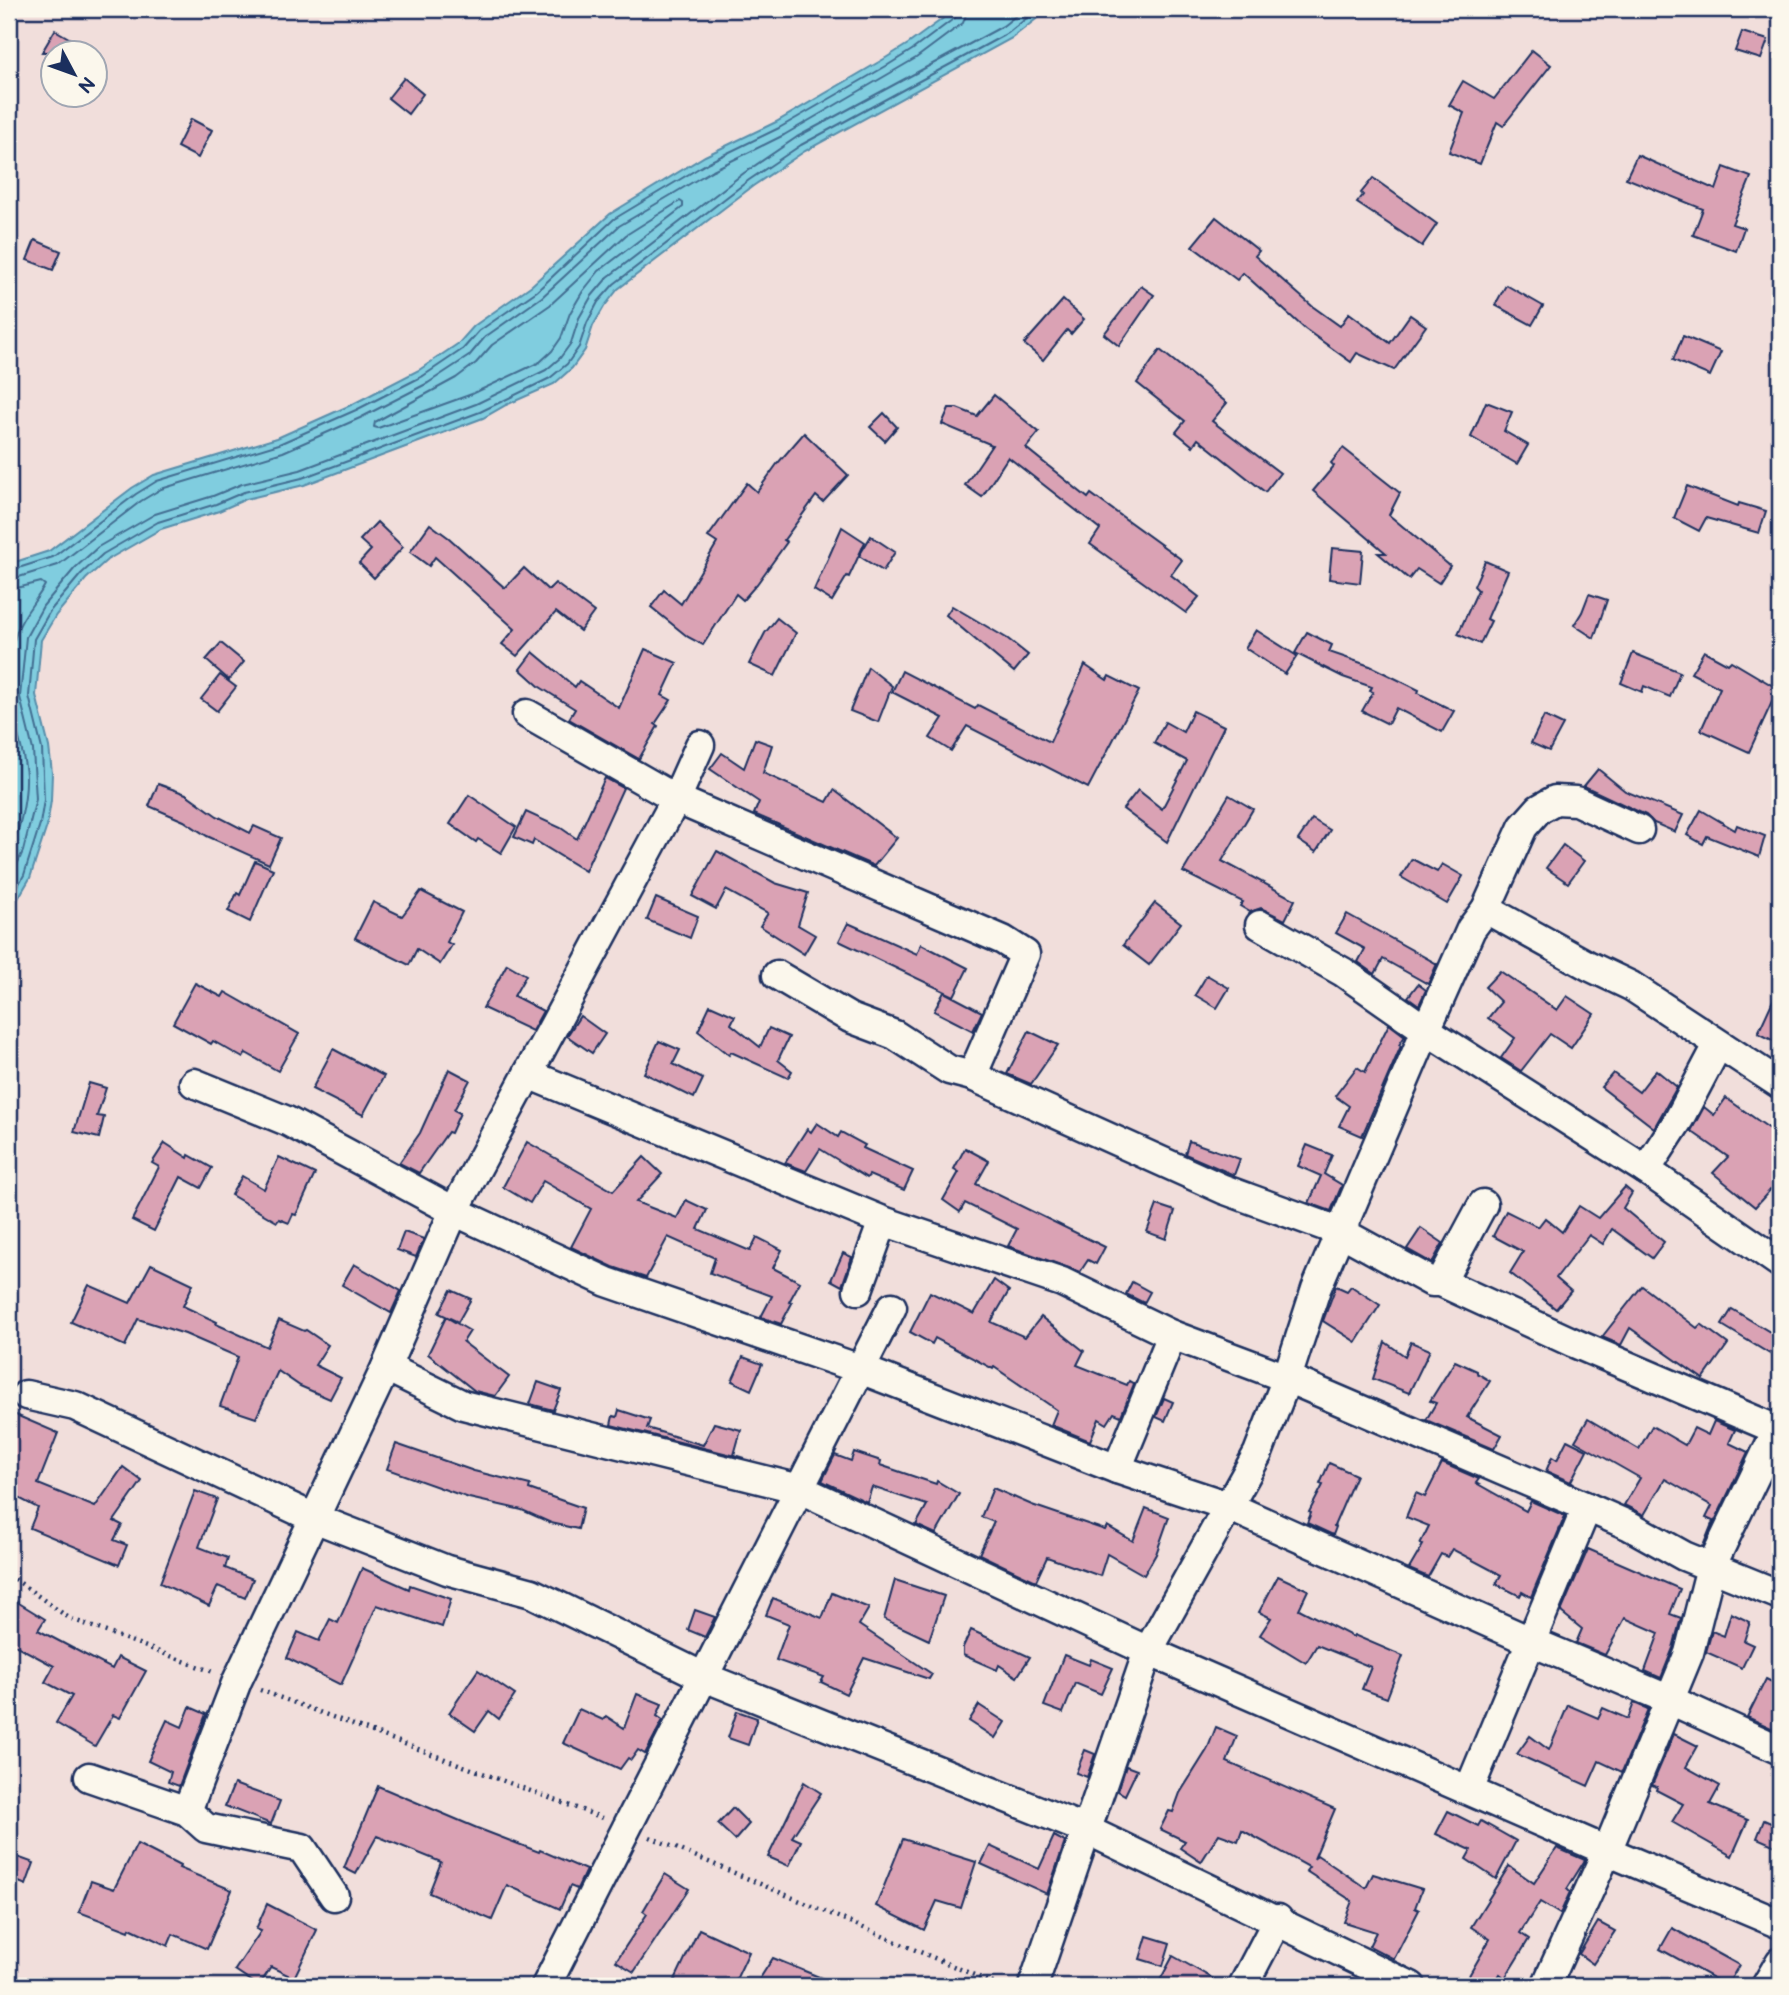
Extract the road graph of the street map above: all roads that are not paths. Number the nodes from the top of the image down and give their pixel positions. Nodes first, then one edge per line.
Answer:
1 (527, 714) dead end
2 (700, 746) dead end
3 (676, 799) junction
4 (1639, 830) dead end
5 (1486, 908) junction
6 (1260, 925) dead end
7 (777, 975) dead end
8 (1426, 1030) junction
9 (1718, 1045) junction
10 (528, 1074) junction
11 (972, 1076) junction
12 (194, 1083) dead end
13 (1780, 1084) edge
14 (1646, 1170) junction
15 (1483, 1204) dead end
16 (454, 1212) junction
17 (883, 1221) junction
18 (1341, 1232) junction
19 (1780, 1263) edge
20 (1441, 1282) junction
21 (858, 1290) dead end
22 (892, 1307) dead end
23 (1172, 1335) junction
24 (386, 1367) junction
25 (860, 1369) junction
26 (1287, 1378) junction
27 (26, 1395) dead end
28 (1779, 1428) edge
29 (1117, 1469) junction
30 (800, 1489) junction
31 (1228, 1506) junction
32 (1587, 1507) junction
33 (314, 1518) junction
34 (1710, 1567) junction
35 (1780, 1595) edge
36 (1532, 1642) junction
37 (1148, 1651) junction
38 (704, 1677) junction
39 (1670, 1700) junction
40 (1780, 1751) edge
41 (89, 1777) dead end
42 (1469, 1790) junction
43 (187, 1811) junction
44 (1087, 1830) junction
45 (1606, 1851) junction
46 (334, 1896) dead end
47 (1278, 1921) junction
48 (1780, 1924) edge
49 (1780, 1962) edge
50 (546, 1986) edge
51 (1033, 1986) edge
52 (1243, 1986) edge
53 (1411, 1986) edge
54 (1546, 1986) edge
55 (1766, 1986) edge

1 - 3 street
2 - 3 street
3 - 10 street
3 - 11 street
4 - 5 street
5 - 8 street
5 - 9 street
6 - 8 street
7 - 11 street
8 - 14 street
8 - 18 street
9 - 13 street
9 - 14 street
10 - 16 street
10 - 17 street
11 - 18 street
12 - 16 street
14 - 19 street
15 - 20 street
16 - 24 street
16 - 25 street
17 - 21 street
17 - 23 street
18 - 20 street
18 - 26 street
20 - 28 street
22 - 25 street
23 - 26 street
23 - 29 street
24 - 30 street
24 - 33 street
25 - 29 street
25 - 30 street
26 - 31 street
26 - 32 street
27 - 33 street
28 - 34 street
29 - 31 street
30 - 37 street
30 - 38 street
31 - 36 street
31 - 37 street
32 - 34 street
32 - 36 street
33 - 38 street
33 - 43 street
34 - 35 street
34 - 39 street
36 - 39 street
36 - 42 street
37 - 42 street
37 - 44 street
38 - 44 street
38 - 50 street
39 - 40 street
39 - 45 street
41 - 43 street
42 - 45 street
43 - 46 street
44 - 47 street
44 - 51 street
45 - 48 street
45 - 54 street
47 - 52 street
47 - 53 street
49 - 55 street

